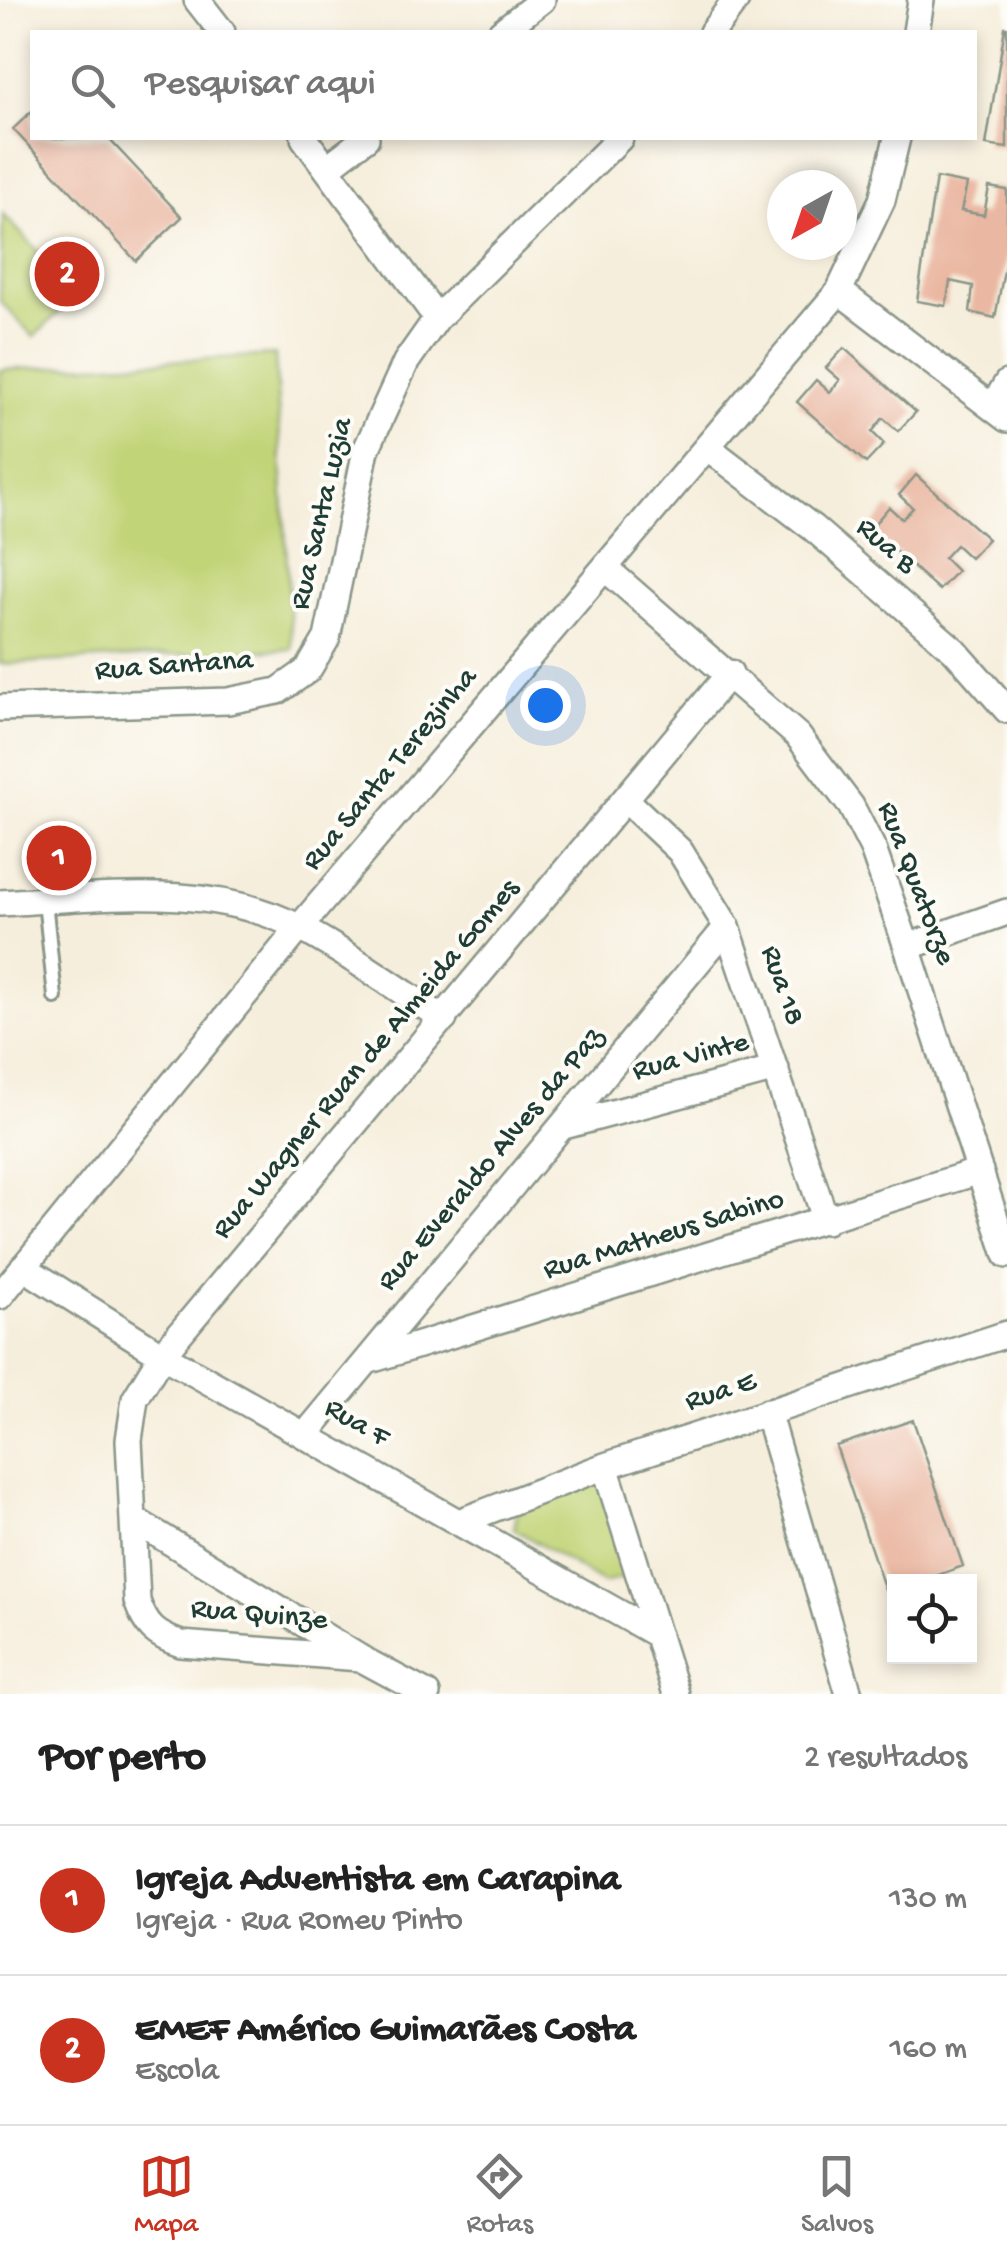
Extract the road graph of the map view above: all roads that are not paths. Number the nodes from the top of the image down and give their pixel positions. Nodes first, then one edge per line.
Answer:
1 (197, 0) edge
2 (542, 0) edge
3 (921, 0) edge
4 (734, 4) edge
5 (220, 30) edge
6 (504, 30) edge
7 (714, 30) edge
8 (916, 30) edge
9 (306, 140) edge
10 (363, 140) edge
11 (618, 140) edge
12 (897, 140) edge
13 (328, 167) junction
14 (838, 291) junction
15 (437, 318) junction
16 (1007, 382) edge
17 (1000, 413) edge
18 (708, 447) junction
19 (604, 568) junction
20 (327, 638) joint
21 (730, 673) junction
22 (1006, 707) edge
23 (0, 708) edge
24 (626, 800) junction
25 (45, 900) junction
26 (0, 903) edge
27 (1007, 912) edge
28 (727, 927) junction
29 (300, 928) junction
30 (906, 947) junction
31 (55, 997) dead end
32 (444, 1019) junction
33 (776, 1069) junction
34 (564, 1126) junction
35 (980, 1172) junction
36 (826, 1221) junction
37 (1007, 1255) edge
38 (23, 1266) junction
39 (0, 1296) edge
40 (1007, 1334) edge
41 (162, 1354) junction
42 (367, 1361) junction
43 (766, 1412) junction
44 (307, 1433) junction
45 (605, 1466) junction
46 (133, 1519) junction
47 (459, 1522) junction
48 (658, 1635) junction
49 (360, 1658) junction
50 (427, 1694) edge
51 (676, 1694) edge
52 (850, 1694) edge

1 - 5 street
2 - 6 street
3 - 8 street
4 - 7 street
9 - 13 street
10 - 13 street
11 - 15 street, Rua Santa Luzia
12 - 14 street, Rua Santa Terezinha
13 - 15 street
14 - 17 street
14 - 18 street, Rua Santa Terezinha
15 - 20 street, Rua Santa Luzia
16 - 17 street
18 - 19 street, Rua Santa Terezinha
18 - 22 street, Rua B
19 - 21 street, Rua Quatorze
19 - 29 street, Rua Santa Terezinha
20 - 23 street, Rua Santana
21 - 24 street, Rua Wagner Ruan de Almeida Gomes
21 - 30 street, Rua Quatorze
24 - 28 street, Rua 18
24 - 32 street, Rua Wagner Ruan de Almeida Gomes
25 - 26 street
25 - 29 street
25 - 31 lane
27 - 30 street
28 - 33 street, Rua 18
28 - 34 street, Rua Everaldo Alves da Paz
29 - 32 street
29 - 38 street, Rua Santa Terezinha
30 - 35 street, Rua Quatorze
32 - 41 street, Rua Wagner Ruan de Almeida Gomes
33 - 34 street, Rua Vinte
33 - 36 street, Rua 18
34 - 42 street, Rua Everaldo Alves da Paz
35 - 36 street, Rua Matheus Sabino
35 - 37 street, Rua Quatorze
36 - 42 street, Rua Matheus Sabino
38 - 39 street, Rua Santa Terezinha
38 - 41 street, Rua F
40 - 43 street, Rua E
41 - 44 street, Rua F
41 - 46 street, Rua Wagner Ruan de Almeida Gomes
42 - 44 street, Rua Everaldo Alves da Paz
43 - 45 street, Rua E
43 - 52 street
44 - 47 street, Rua F
45 - 47 street, Rua E
45 - 48 street
46 - 49 street
46 - 49 street, Rua Quinze
47 - 48 street, Rua F
48 - 51 street
49 - 50 street

